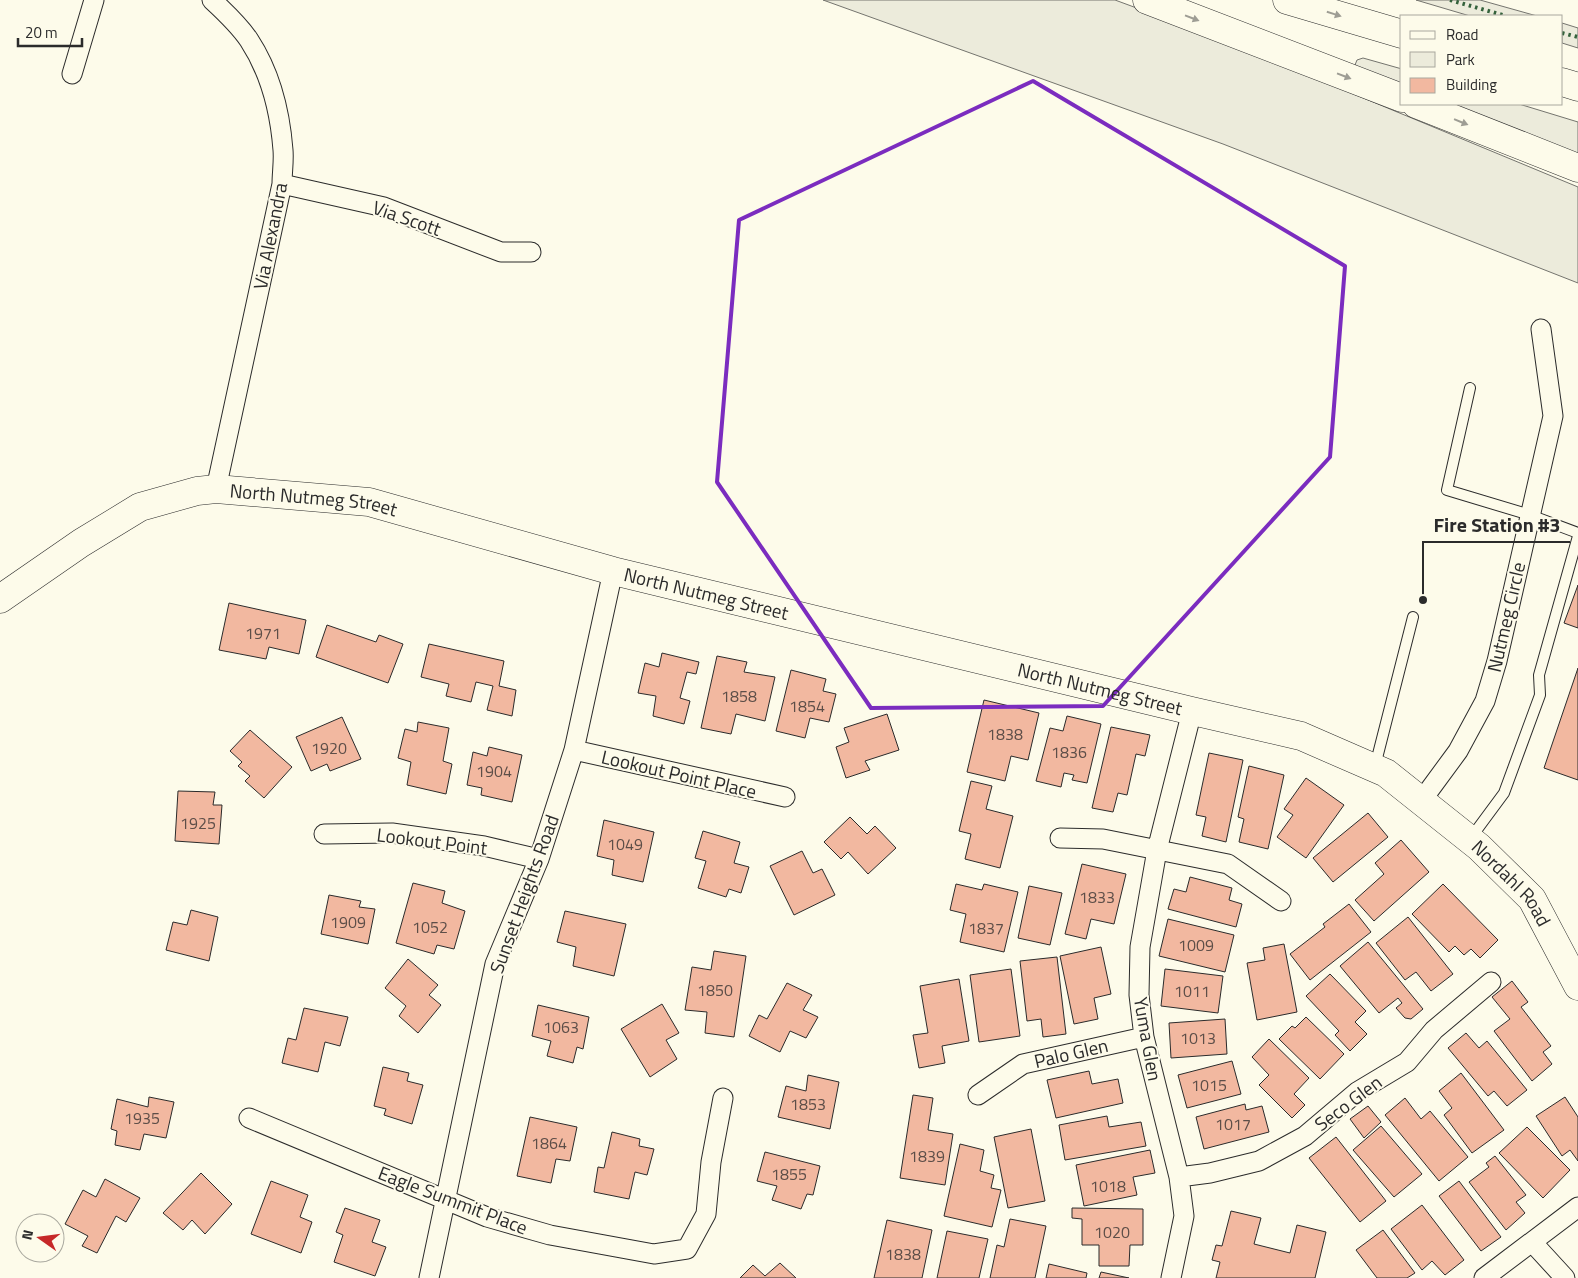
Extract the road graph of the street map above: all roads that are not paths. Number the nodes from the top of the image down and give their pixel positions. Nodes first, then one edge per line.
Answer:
1 (94, 0) edge
2 (212, 0) edge
3 (1147, 0) edge
4 (1287, 0) edge
5 (1400, 33) edge
6 (72, 74) dead end
7 (1563, 82) edge
8 (1578, 87) edge
9 (1400, 97) edge
10 (1419, 105) edge
11 (1578, 168) edge
12 (282, 184) junction
13 (531, 252) dead end
14 (1541, 329) dead end
15 (1470, 388) dead end
16 (216, 489) junction
17 (1530, 515) junction
18 (1578, 535) edge
19 (613, 572) junction
20 (0, 599) edge
21 (1413, 617) dead end
22 (1192, 711) junction
23 (574, 750) junction
24 (1375, 767) junction
25 (785, 797) dead end
26 (1422, 800) junction
27 (324, 834) dead end
28 (1060, 838) dead end
29 (1470, 840) junction
30 (1157, 850) junction
31 (539, 859) junction
32 (1282, 901) dead end
33 (1491, 982) dead end
34 (1578, 986) edge
35 (1144, 1037) junction
36 (978, 1095) dead end
37 (723, 1098) dead end
38 (249, 1118) dead end
39 (1179, 1177) junction
40 (446, 1200) junction
41 (1578, 1207) edge
42 (1532, 1242) junction
43 (429, 1278) edge
44 (1171, 1278) edge
45 (1484, 1278) edge
46 (1565, 1278) edge

1 - 6 street
2 - 12 street, Via Alexandra
3 -> 9 main road
4 -> 5 main road
7 - 8 main road
10 -> 11 main road
12 - 13 street, Via Scott
12 - 16 street, Via Alexandra
14 - 17 street, Nutmeg Circle
15 - 17 lane
16 - 19 main road, North Nutmeg Street
16 - 20 main road, North Nutmeg Street
17 - 18 lane
17 - 26 street, Nutmeg Circle
18 - 29 lane
19 - 22 main road, North Nutmeg Street
19 - 23 street, Sunset Heights Road
21 - 24 lane
22 - 24 main road, North Nutmeg Street
22 - 30 street, Yuma Glen
23 - 25 street, Lookout Point Place
23 - 31 street, Sunset Heights Road
24 - 26 main road, North Nutmeg Street
26 - 29 main road, Nordahl Road
27 - 31 street, Lookout Point
28 - 30 street
29 - 34 main road, Nordahl Road
30 - 32 street
30 - 35 street, Yuma Glen
31 - 40 street, Sunset Heights Road
33 - 39 street, Seco Glen
35 - 36 street, Palo Glen
35 - 39 street, Yuma Glen
37 - 40 street, Eagle Summit Place
38 - 40 street, Eagle Summit Place
39 - 44 street, Yuma Glen
40 - 43 street, Sunset Heights Road
41 - 42 street
42 - 45 street
42 - 46 street

